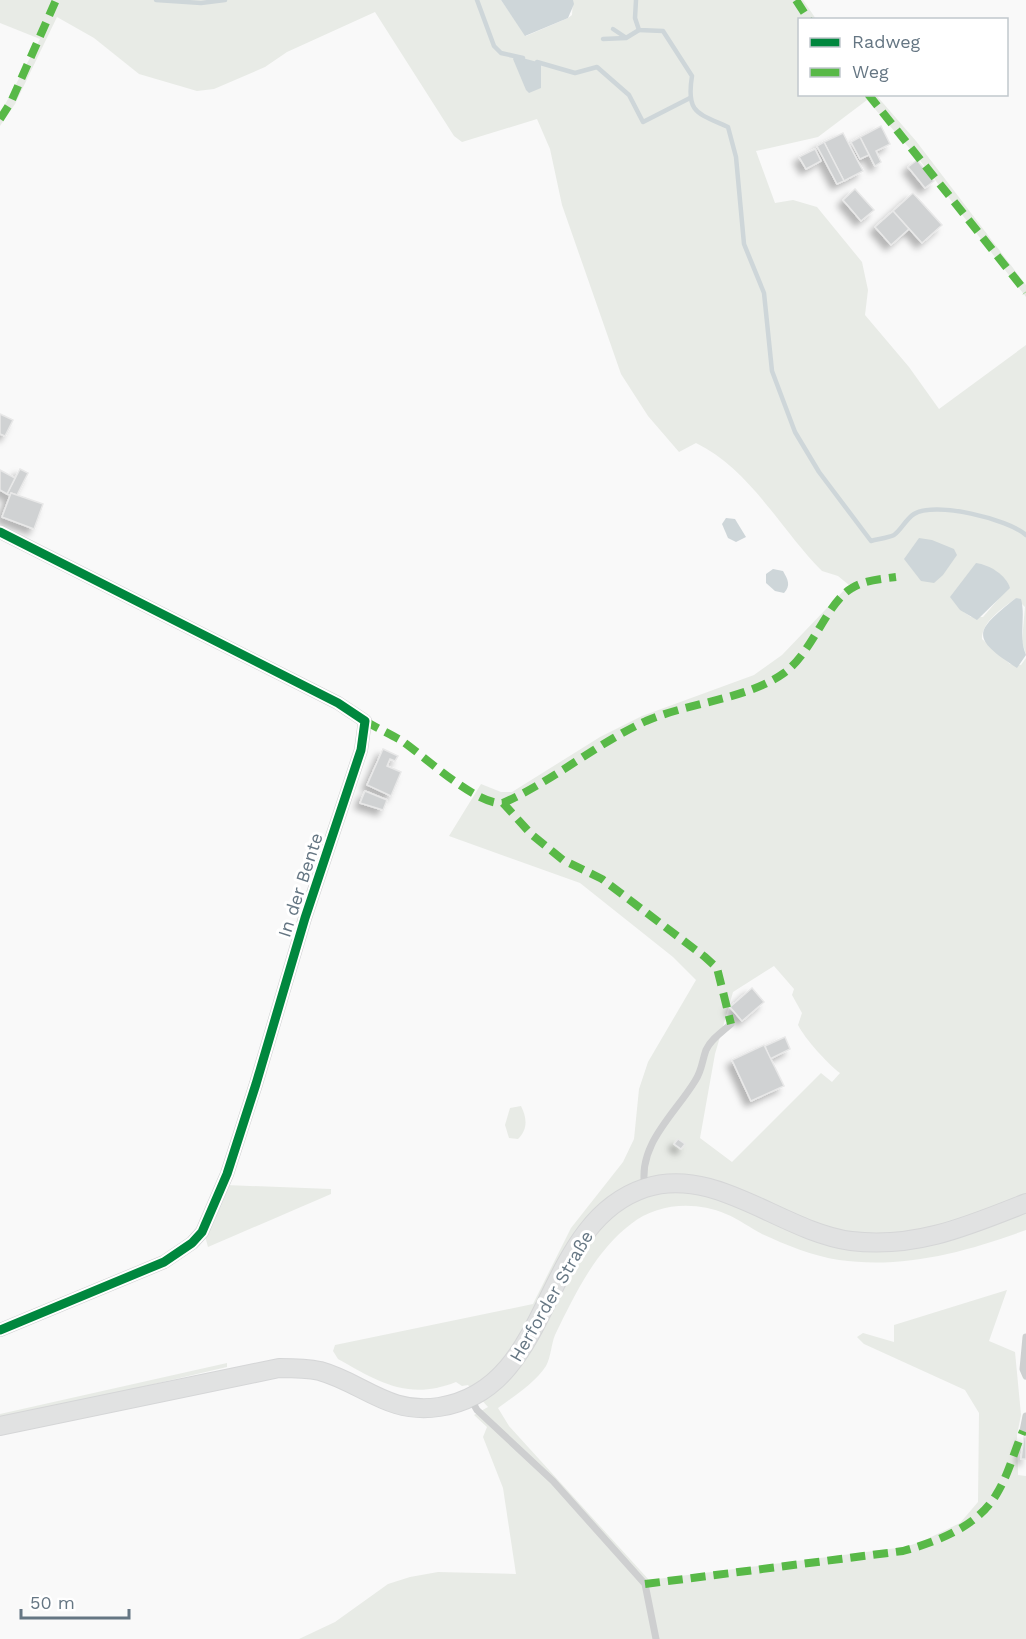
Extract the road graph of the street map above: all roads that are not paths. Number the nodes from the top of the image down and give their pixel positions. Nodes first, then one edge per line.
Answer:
1 (0, 532) edge
2 (731, 1024) dead end
3 (645, 1188) junction
4 (1026, 1203) edge
5 (0, 1330) edge
6 (1026, 1337) edge
7 (1026, 1376) edge
8 (470, 1398) junction
9 (1026, 1416) edge
10 (0, 1426) edge
11 (1026, 1432) edge
12 (656, 1639) edge

1 - 5 street, In der Bente
2 - 3 lane
3 - 4 main road, Herforder Straße
3 - 8 main road, Herforder Straße
6 - 7 lane
8 - 10 main road, Herforder Straße
8 - 12 lane
9 - 11 lane

